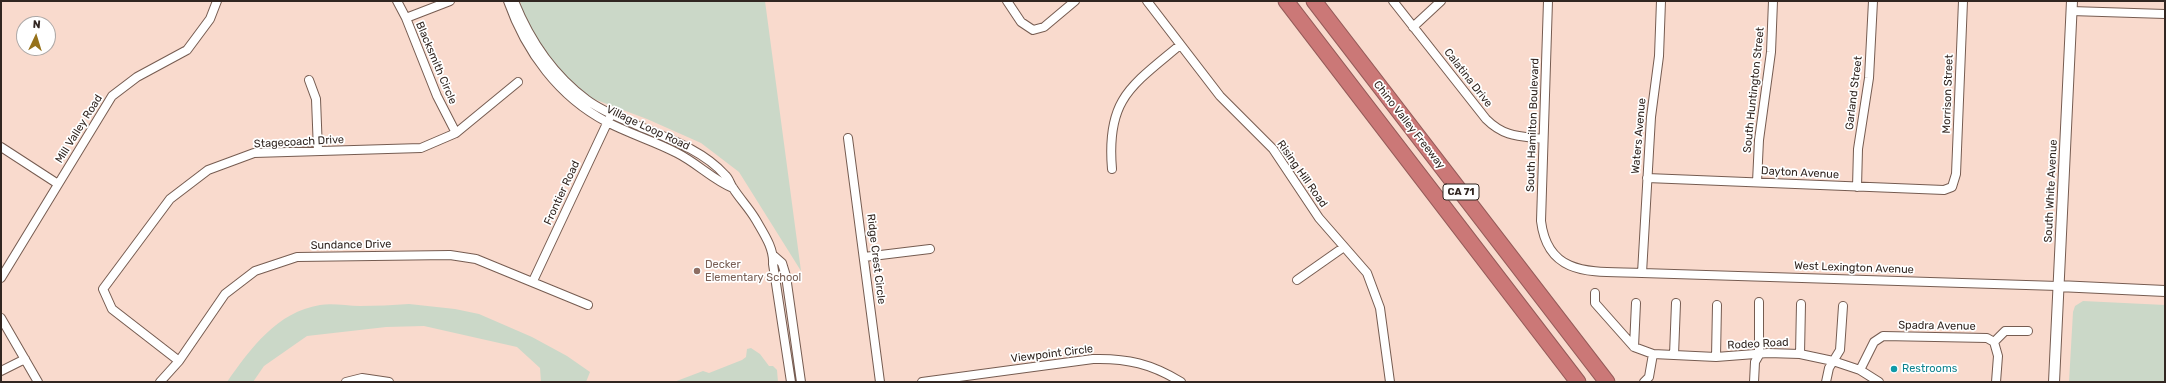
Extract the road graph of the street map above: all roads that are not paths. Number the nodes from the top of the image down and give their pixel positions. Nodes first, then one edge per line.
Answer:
1 (217, 1) edge
2 (396, 1) edge
3 (450, 1) edge
4 (508, 1) edge
5 (514, 1) edge
6 (1007, 1) edge
7 (1075, 1) edge
8 (1147, 1) edge
9 (1286, 1) edge
10 (1314, 1) edge
11 (1393, 1) edge
12 (1441, 1) edge
13 (1548, 1) edge
14 (1661, 1) edge
15 (1773, 1) edge
16 (1872, 1) edge
17 (1963, 1) edge
18 (2071, 6) edge
19 (2165, 14) edge
20 (406, 18) junction
21 (1413, 27) junction
22 (1180, 45) junction
23 (309, 80) dead end
24 (518, 82) dead end
25 (612, 114) junction
26 (608, 123) junction
27 (456, 133) junction
28 (848, 138) dead end
29 (1543, 139) junction
30 (1, 147) edge
31 (318, 151) junction
32 (1112, 169) dead end
33 (1647, 178) junction
34 (1757, 182) junction
35 (58, 184) junction
36 (1856, 187) junction
37 (1952, 187) joint
38 (733, 188) junction
39 (1344, 247) junction
40 (930, 249) dead end
41 (1548, 249) joint
42 (774, 256) junction
43 (864, 257) junction
44 (1642, 273) junction
45 (1, 278) edge
46 (1297, 280) dead end
47 (533, 281) junction
48 (2058, 286) junction
49 (2165, 291) edge
50 (1595, 293) dead end
51 (1759, 302) dead end
52 (1636, 303) dead end
53 (1676, 303) dead end
54 (1801, 304) dead end
55 (588, 305) dead end
56 (1717, 305) dead end
57 (1843, 306) dead end
58 (1, 318) edge
59 (2028, 332) dead end
60 (1994, 342) junction
61 (1634, 347) junction
62 (1653, 354) junction
63 (1674, 354) junction
64 (1800, 354) junction
65 (1759, 355) junction
66 (1716, 357) junction
67 (25, 359) junction
68 (179, 360) junction
69 (1833, 361) junction
70 (1860, 370) junction
71 (1, 371) edge
72 (950, 380) edge
73 (38, 382) edge
74 (160, 382) edge
75 (346, 382) edge
76 (389, 382) edge
77 (791, 382) edge
78 (801, 382) edge
79 (880, 382) edge
80 (922, 382) edge
81 (1182, 382) edge
82 (1390, 382) edge
83 (1578, 382) edge
84 (1607, 382) edge
85 (1644, 382) edge
86 (1754, 382) edge
87 (1826, 382) edge
88 (1879, 382) edge
89 (1996, 382) edge
90 (2054, 382) edge

1 - 35 street, Mill Valley Road
2 - 20 street, Blacksmith Circle
3 - 20 street
4 - 26 street, Village Loop Road
5 - 25 street, Village Loop Road
6 - 7 street
8 - 22 street, Rising Hill Road
9 - 83 highway, Chino Valley Freeway / CA 71
10 - 84 highway, Chino Valley Freeway / CA 71
11 - 21 street, Calatina Drive
12 - 21 street
13 - 29 street, South Hamilton Boulevard
14 - 33 street, Waters Avenue
15 - 34 street, South Huntington Street
16 - 36 street, Garland Street
17 - 37 street, Morrison Street
18 - 19 street
18 - 48 street, South White Avenue
20 - 27 street, Blacksmith Circle
21 - 29 street, Calatina Drive
22 - 32 street
22 - 39 street, Rising Hill Road
23 - 31 street
24 - 27 street, Stagecoach Drive
25 - 26 street, Frontier Road
25 - 38 street, Village Loop Road
26 - 38 street, Village Loop Road
26 - 47 street, Frontier Road
27 - 31 street, Stagecoach Drive
28 - 43 street, Ridge Crest Circle
29 - 41 street, South Hamilton Boulevard
30 - 35 street
31 - 68 street, Stagecoach Drive
33 - 34 street, Dayton Avenue
33 - 44 street, Waters Avenue
34 - 36 street, Dayton Avenue
35 - 45 street, Mill Valley Road
36 - 37 street, Dayton Avenue
38 - 42 street, Village Loop Road
39 - 46 street
39 - 82 street, Rising Hill Road
40 - 43 street
41 - 44 street, West Lexington Avenue
42 - 77 street, Village Loop Road
42 - 78 street, Village Loop Road
43 - 79 street, Ridge Crest Circle
44 - 48 street, West Lexington Avenue
47 - 55 street, Sundance Drive
47 - 68 street, Sundance Drive
48 - 49 street, West Lexington Avenue
48 - 90 street, South White Avenue
50 - 61 street, Rodeo Road
51 - 65 street
52 - 61 street
53 - 63 street
54 - 64 street
56 - 66 street
57 - 69 street
58 - 67 street
59 - 60 street
60 - 70 street, Spadra Avenue
60 - 89 street
61 - 62 street, Rodeo Road
62 - 63 street, Rodeo Road
62 - 85 street
63 - 66 street, Rodeo Road
64 - 65 street, Rodeo Road
64 - 69 street, Rodeo Road
65 - 66 street, Rodeo Road
65 - 86 street
67 - 71 street
67 - 73 street
68 - 74 street, Sundance Drive
69 - 70 street, Rodeo Road
69 - 87 street
70 - 88 street, Rodeo Road
72 - 80 street, Viewpoint Circle
72 - 81 street, Viewpoint Circle
75 - 76 street

